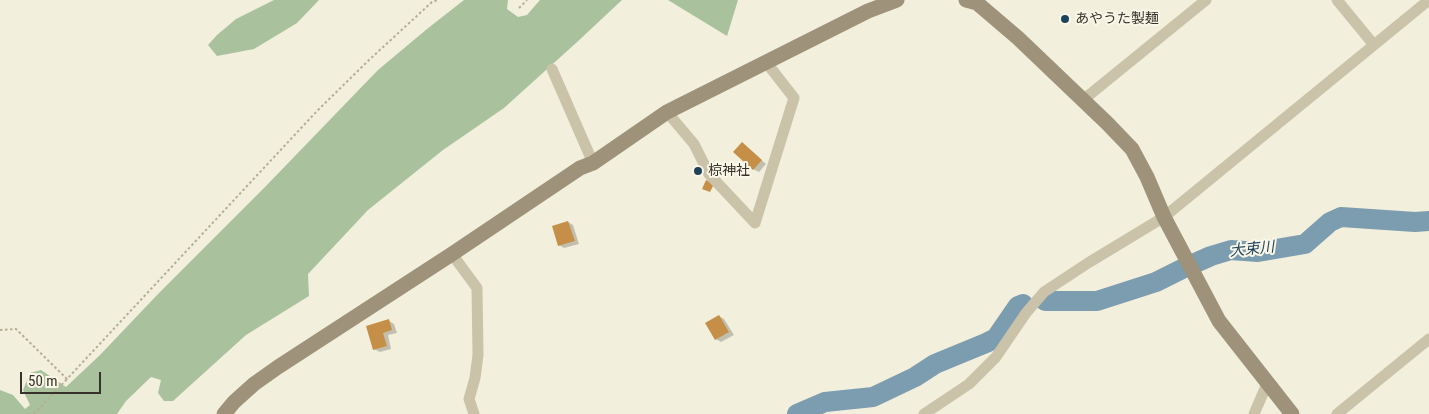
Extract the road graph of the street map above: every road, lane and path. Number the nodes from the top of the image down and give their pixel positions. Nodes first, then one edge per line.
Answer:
1 (438, 0) edge
2 (527, 0) edge
3 (897, 0) edge
4 (966, 0) edge
5 (1206, 0) edge
6 (1337, 0) edge
7 (1429, 0) edge
8 (520, 8) dead end
9 (1374, 45) junction
10 (766, 62) junction
11 (552, 69) dead end
12 (1083, 100) junction
13 (667, 112) junction
14 (593, 163) junction
15 (1164, 217) junction
16 (452, 254) junction
17 (0, 330) edge
18 (1429, 339) edge
19 (67, 379) junction
20 (1267, 384) junction
21 (34, 414) edge
22 (224, 414) edge
23 (474, 414) edge
24 (924, 414) edge
25 (1254, 414) edge
26 (1292, 414) edge
27 (1337, 414) edge

1 - 19 path
2 - 8 path
3 - 10 street
4 - 12 street
5 - 12 street
6 - 9 street
7 - 9 street
9 - 15 street
10 - 13 street
10 - 13 street
11 - 14 street
12 - 15 street
13 - 14 street
14 - 16 street
15 - 20 street
15 - 24 street
16 - 22 street
16 - 23 street
17 - 19 path
18 - 27 street
19 - 21 path
20 - 25 street
20 - 26 street

